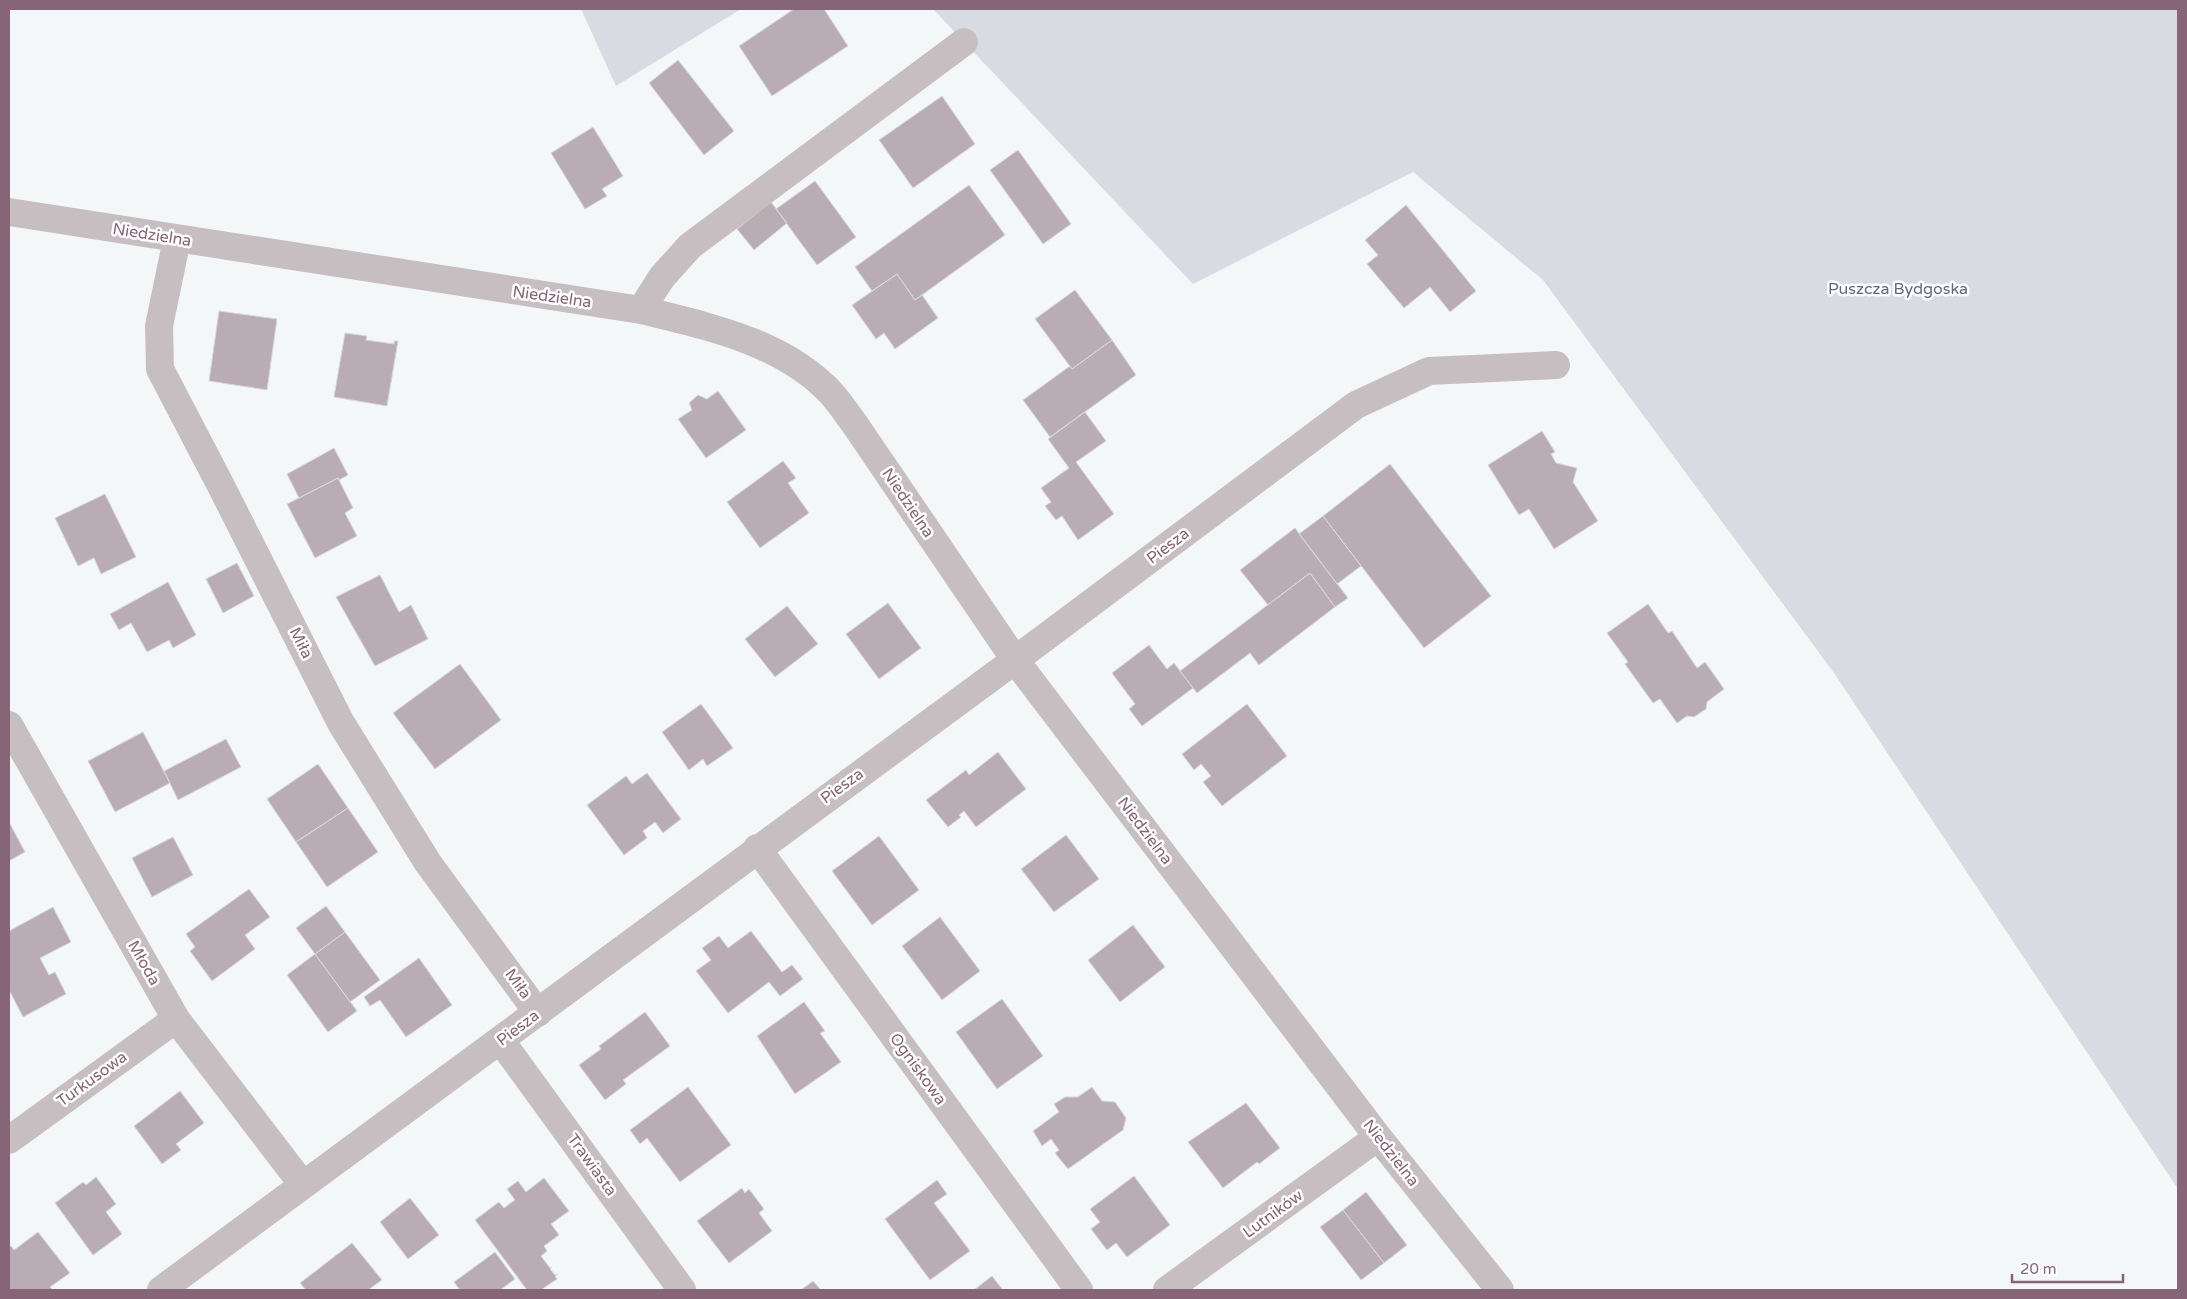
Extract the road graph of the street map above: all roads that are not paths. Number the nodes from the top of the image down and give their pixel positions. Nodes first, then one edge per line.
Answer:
1 (964, 42) dead end
2 (9, 212) edge
3 (177, 239) junction
4 (641, 310) junction
5 (1556, 365) dead end
6 (1015, 660) junction
7 (9, 725) edge
8 (757, 848) junction
9 (538, 1013) junction
10 (176, 1019) junction
11 (501, 1041) junction
12 (1378, 1137) junction
13 (9, 1140) edge
14 (303, 1185) junction
15 (161, 1290) edge
16 (682, 1290) edge
17 (1079, 1290) edge
18 (1167, 1290) edge
19 (1500, 1290) edge

1 - 4 street
2 - 3 street, Niedzielna
3 - 4 street, Niedzielna
3 - 9 street, Miła
4 - 6 street, Niedzielna
5 - 6 street, Piesza
6 - 8 street, Piesza
6 - 12 street, Niedzielna
7 - 10 street, Młoda
8 - 9 street, Piesza
8 - 17 street, Ogniskowa
9 - 11 street, Piesza
10 - 13 street, Turkusowa
10 - 14 street, Młoda
11 - 14 street, Piesza
11 - 16 street, Trawiasta
12 - 18 street, Lutników
12 - 19 street, Niedzielna
14 - 15 street, Piesza

